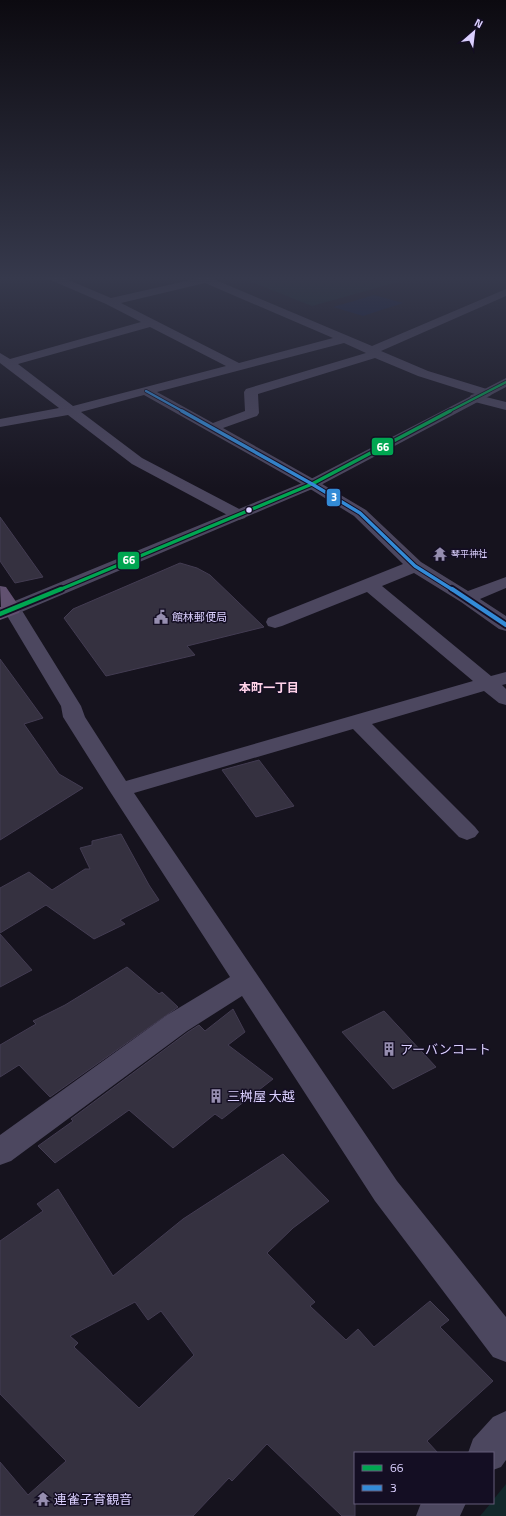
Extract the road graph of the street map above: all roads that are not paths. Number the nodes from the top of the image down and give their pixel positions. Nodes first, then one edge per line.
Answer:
1 (57, 347) edge
2 (198, 347) edge
3 (315, 347) edge
4 (361, 347) edge
5 (388, 347) edge
6 (374, 353) junction
7 (4, 360) edge
8 (238, 367) junction
9 (506, 382) edge
10 (146, 391) junction
11 (480, 395) junction
12 (506, 406) edge
13 (72, 410) junction
14 (0, 423) edge
15 (211, 428) junction
16 (312, 484) junction
17 (239, 515) junction
18 (415, 566) junction
19 (506, 582) edge
20 (369, 584) junction
21 (467, 598) junction
22 (4, 605) edge
23 (275, 622) dead end
24 (506, 625) edge
25 (496, 681) edge
26 (506, 699) edge
27 (357, 721) junction
28 (120, 790) junction
29 (468, 832) dead end
30 (246, 980) junction
31 (0, 1152) edge
32 (506, 1345) edge
33 (506, 1430) edge
34 (488, 1452) edge
35 (445, 1504) edge
36 (436, 1516) edge

1 - 7 street
2 - 8 street
3 - 8 street
4 - 6 street
5 - 6 street
6 - 11 street
6 - 15 street
7 - 13 street
8 - 10 street
9 - 11 street
10 - 13 street
10 - 15 street
11 - 12 street
11 - 16 street
13 - 14 street
13 - 17 street
15 - 16 street
16 - 17 street
16 - 18 street
17 - 22 street
18 - 20 street
18 - 21 street
19 - 21 street
20 - 23 street
20 - 25 street
21 - 24 street
22 - 28 street
25 - 26 street
25 - 27 street
27 - 28 street
27 - 29 street
28 - 30 street
30 - 31 street
30 - 32 street
33 - 34 street
35 - 36 street

